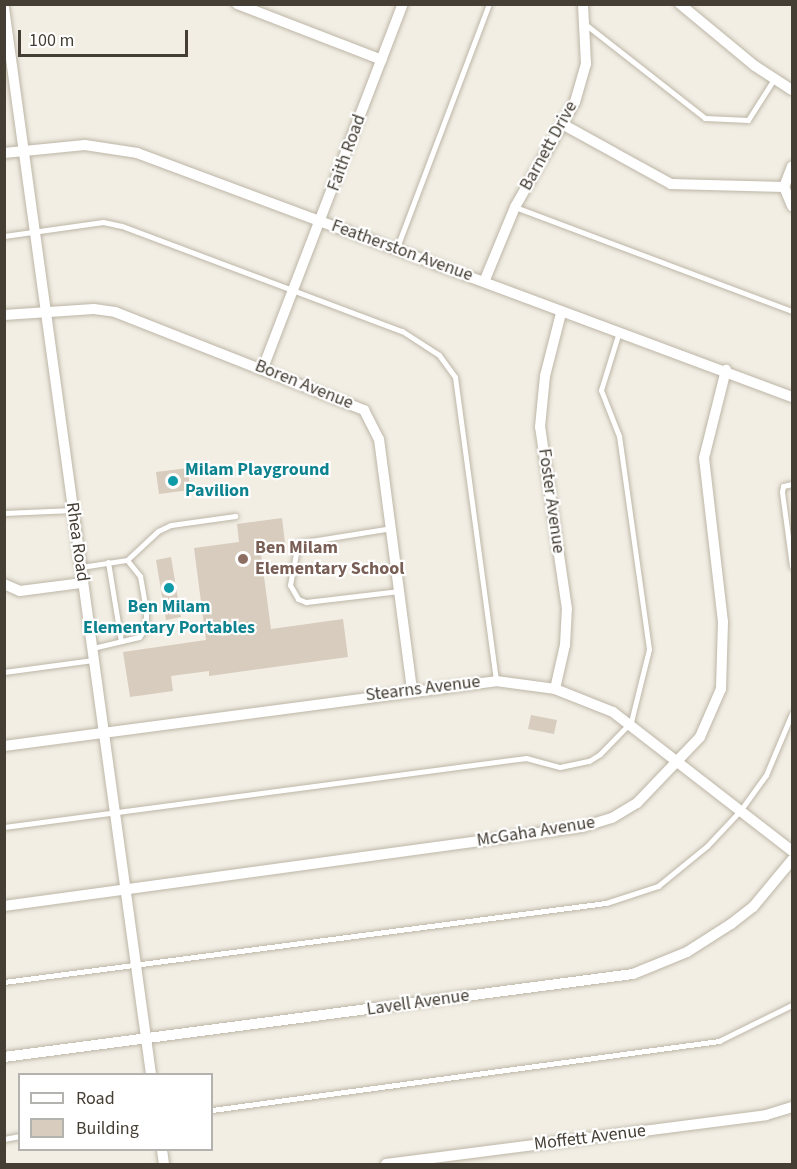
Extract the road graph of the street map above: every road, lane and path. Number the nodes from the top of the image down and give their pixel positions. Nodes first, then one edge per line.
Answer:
1 (237, 4) edge
2 (403, 4) edge
3 (489, 4) edge
4 (583, 4) edge
5 (680, 4) edge
6 (4, 8) edge
7 (583, 23) junction
8 (6, 34) edge
9 (382, 60) junction
10 (774, 80) junction
11 (792, 90) edge
12 (564, 125) junction
13 (24, 150) junction
14 (4, 153) edge
15 (792, 166) edge
16 (784, 187) junction
17 (792, 206) edge
18 (515, 207) junction
19 (322, 221) junction
20 (35, 233) junction
21 (4, 236) edge
22 (396, 250) junction
23 (484, 282) junction
24 (294, 292) junction
25 (46, 311) junction
26 (792, 311) edge
27 (561, 313) junction
28 (4, 315) edge
29 (618, 335) junction
30 (263, 368) junction
31 (726, 370) junction
32 (792, 397) edge
33 (792, 484) edge
34 (73, 510) junction
35 (4, 513) edge
36 (235, 516) dead end
37 (393, 528) junction
38 (128, 560) junction
39 (108, 562) junction
40 (792, 566) edge
41 (80, 567) junction
42 (82, 583) junction
43 (4, 584) edge
44 (402, 590) junction
45 (20, 591) junction
46 (4, 593) edge
47 (121, 641) junction
48 (92, 655) junction
49 (4, 672) edge
50 (496, 681) junction
51 (412, 688) junction
52 (555, 689) junction
53 (792, 713) edge
54 (631, 722) junction
55 (104, 732) junction
56 (4, 746) edge
57 (680, 761) junction
58 (740, 811) junction
59 (114, 812) junction
60 (4, 827) edge
61 (792, 851) edge
62 (792, 860) edge
63 (124, 890) junction
64 (4, 906) edge
65 (135, 964) junction
66 (4, 982) edge
67 (792, 1005) edge
68 (146, 1038) junction
69 (4, 1057) edge
70 (151, 1073) edge
71 (792, 1107) edge
72 (213, 1110) edge
73 (386, 1164) edge

1 - 9 street
2 - 9 street, Faith Road
3 - 22 lane
4 - 7 street, Barnett Drive
5 - 10 street
6 - 8 street, Rhea Road
7 - 10 lane
7 - 12 street, Barnett Drive
8 - 13 street, Rhea Road
9 - 19 street, Faith Road
10 - 11 street
12 - 16 street
12 - 18 street, Barnett Drive
13 - 14 street, Featherston Avenue
13 - 19 street, Featherston Avenue
13 - 20 street, Rhea Road
15 - 16 street
16 - 17 street
18 - 23 street, Barnett Drive
18 - 26 lane
19 - 22 street, Featherston Avenue
19 - 24 street, Faith Road
20 - 21 lane
20 - 24 lane
20 - 25 street, Rhea Road
22 - 23 street, Featherston Avenue
23 - 27 street, Featherston Avenue
24 - 30 street, Faith Road
24 - 50 lane
25 - 28 street, Boren Avenue
25 - 30 street, Boren Avenue
25 - 34 street, Rhea Road
27 - 29 street, Featherston Avenue
27 - 52 street, Foster Avenue
29 - 31 street, Featherston Avenue
29 - 54 lane
30 - 37 street, Boren Avenue
31 - 32 street, Featherston Avenue
31 - 57 street, McGaha Avenue
33 - 40 lane
34 - 35 lane
34 - 41 street, Rhea Road
36 - 38 lane
37 - 44 street, Boren Avenue
37 - 44 lane
38 - 39 lane
38 - 47 lane
39 - 41 lane
39 - 47 lane
41 - 42 street, Rhea Road
42 - 45 street
42 - 48 street, Rhea Road
43 - 45 street
44 - 51 street, Boren Avenue
45 - 46 street
47 - 48 lane
48 - 49 lane
48 - 55 street, Rhea Road
50 - 51 street, Stearns Avenue
50 - 52 street, Stearns Avenue
51 - 55 street, Stearns Avenue
52 - 54 street, Stearns Avenue
53 - 58 lane
54 - 57 street, Stearns Avenue
54 - 59 lane
55 - 56 street, Stearns Avenue
55 - 59 street, Rhea Road
57 - 58 street, Stearns Avenue
57 - 63 street, McGaha Avenue
58 - 61 street, Stearns Avenue
58 - 65 lane
59 - 60 lane
59 - 63 street, Rhea Road
62 - 68 street, Lavell Avenue
63 - 64 street, McGaha Avenue
63 - 65 street, Rhea Road
65 - 66 lane
65 - 68 street, Rhea Road
67 - 72 lane
68 - 69 street, Lavell Avenue
68 - 70 street, Rhea Road
71 - 73 street, Moffett Avenue

